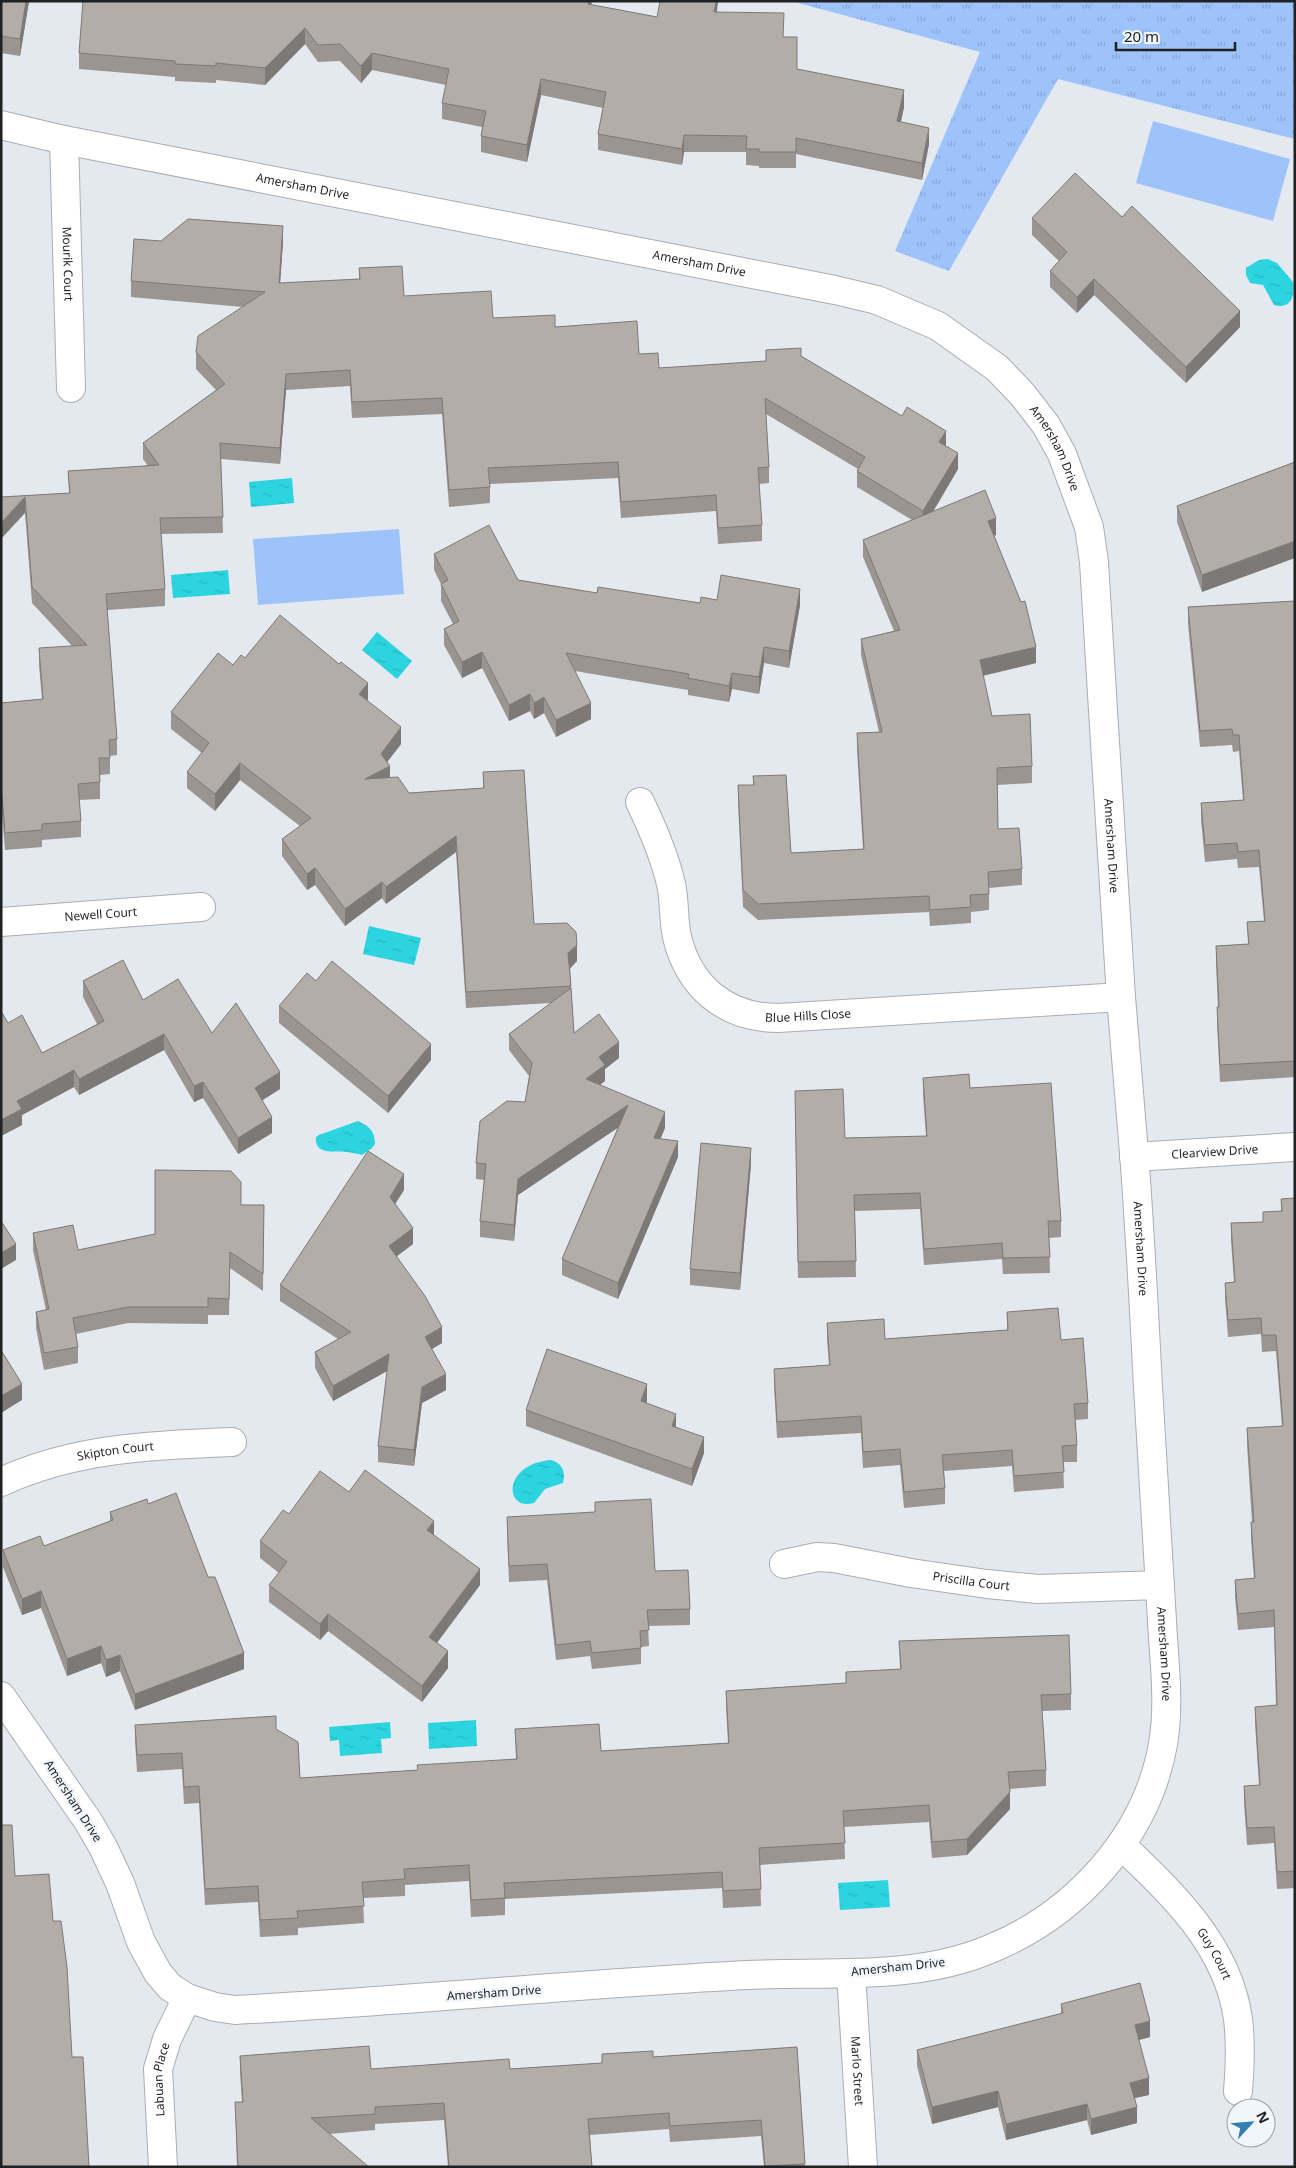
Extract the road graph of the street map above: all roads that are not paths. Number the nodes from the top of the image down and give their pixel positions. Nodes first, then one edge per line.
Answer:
1 (1, 125) edge
2 (64, 140) junction
3 (72, 388) dead end
4 (640, 802) dead end
5 (201, 907) dead end
6 (1, 922) edge
7 (1121, 997) junction
8 (1295, 1147) edge
9 (1134, 1157) junction
10 (232, 1442) dead end
11 (1, 1482) edge
12 (784, 1564) dead end
13 (1160, 1585) junction
14 (1, 1696) edge
15 (1121, 1845) junction
16 (851, 1973) junction
17 (188, 1998) junction
18 (1238, 2091) dead end
19 (163, 2167) edge
20 (863, 2167) edge

1 - 2 street, Amersham Drive
2 - 3 street, Mourik Court
2 - 7 street, Amersham Drive
4 - 7 street, Blue Hills Close
5 - 6 street, Newell Court
7 - 9 street, Amersham Drive
8 - 9 street, Clearview Drive
9 - 13 street, Amersham Drive
10 - 11 street, Skipton Court
12 - 13 street, Priscilla Court
13 - 15 street, Amersham Drive
14 - 17 street, Amersham Drive
15 - 16 street, Amersham Drive
15 - 18 street, Guy Court
16 - 17 street, Amersham Drive
16 - 20 street, Marlo Street
17 - 19 street, Labuan Place

